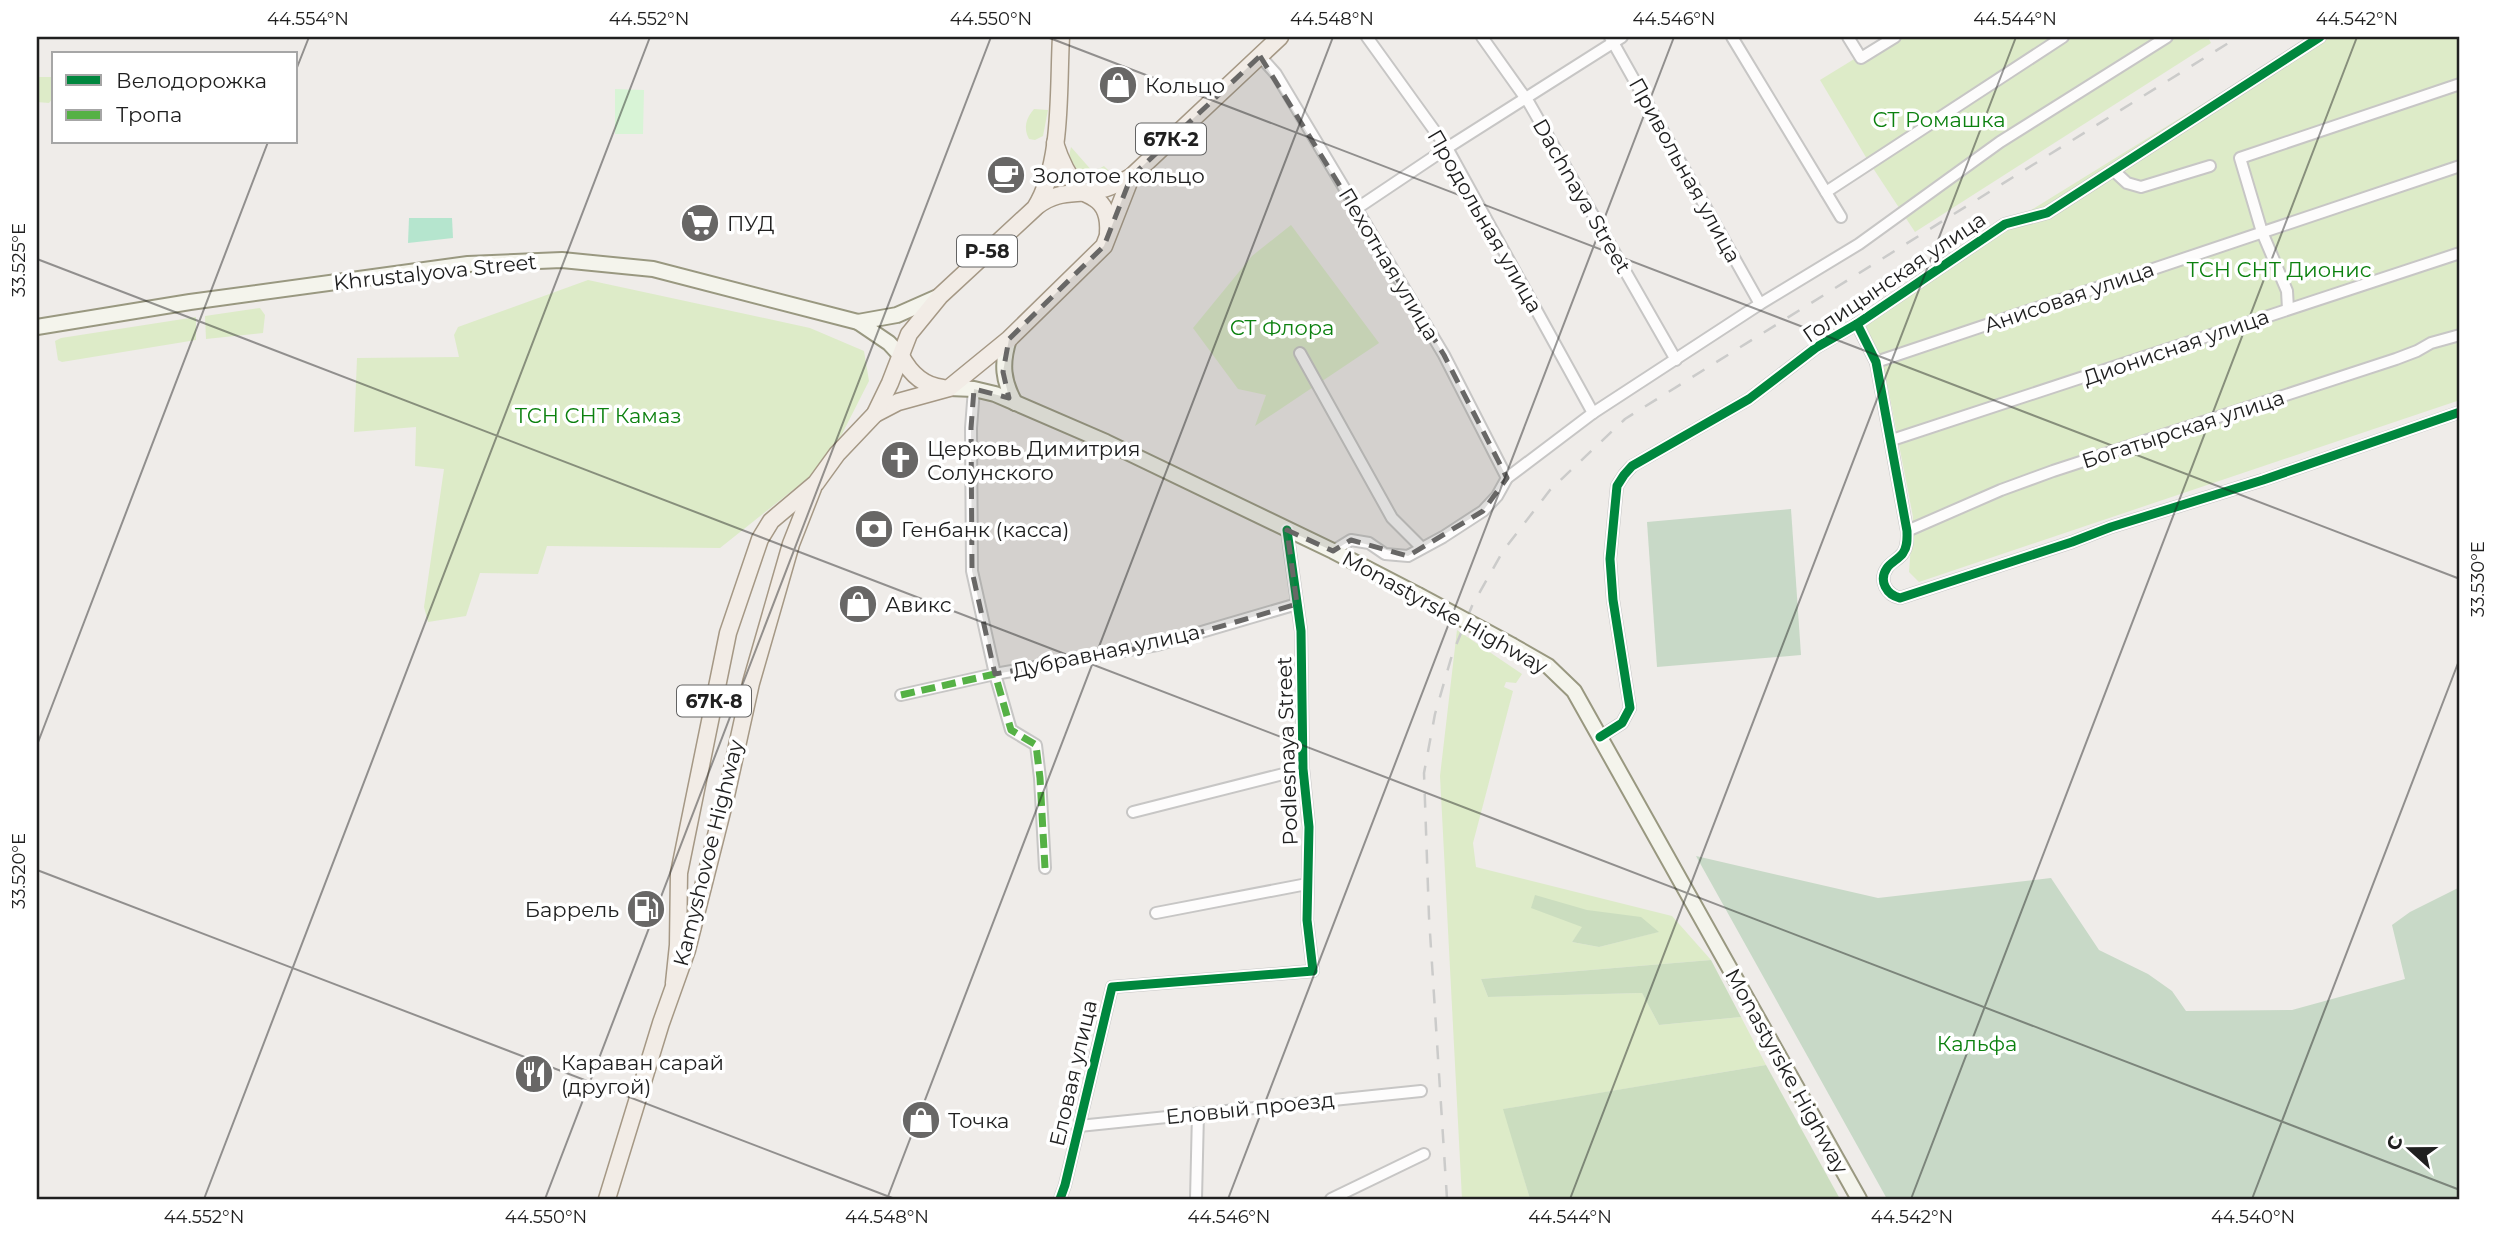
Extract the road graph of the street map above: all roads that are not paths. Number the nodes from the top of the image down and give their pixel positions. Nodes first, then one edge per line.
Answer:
1 (1061, 37) edge
2 (1280, 37) edge
3 (1367, 37) edge
4 (1482, 37) edge
5 (1732, 37) edge
6 (1848, 37) edge
7 (1895, 37) edge
8 (2063, 37) edge
9 (2167, 37) edge
10 (2319, 37) edge
11 (1615, 39) edge
12 (1260, 56) junction
13 (2460, 84) edge
14 (1525, 98) junction
15 (1055, 143) junction
16 (1447, 148) junction
17 (2210, 166) dead end
18 (2460, 166) edge
19 (2114, 171) junction
20 (1131, 177) junction
21 (1826, 192) junction
22 (1082, 193) junction
23 (1035, 208) junction
24 (1356, 209) junction
25 (1841, 217) dead end
26 (2262, 232) junction
27 (1108, 238) junction
28 (2460, 253) edge
29 (940, 296) junction
30 (1760, 304) junction
31 (2288, 309) junction
32 (858, 322) junction
33 (1857, 324) junction
34 (37, 327) edge
35 (2460, 335) edge
36 (1009, 340) junction
37 (1300, 353) dead end
38 (901, 356) junction
39 (1676, 360) junction
40 (1876, 362) junction
41 (949, 388) junction
42 (974, 389) junction
43 (1015, 403) junction
44 (2460, 412) edge
45 (1593, 413) junction
46 (875, 414) junction
47 (1892, 440) junction
48 (1507, 478) junction
49 (816, 483) junction
50 (1287, 530) junction
51 (1907, 531) junction
52 (1422, 548) junction
53 (1334, 551) junction
54 (1297, 604) junction
55 (995, 674) junction
56 (901, 695) dead end
57 (1600, 737) junction
58 (1303, 769) junction
59 (1133, 812) dead end
60 (1045, 868) dead end
61 (1307, 884) junction
62 (1156, 913) dead end
63 (1313, 971) joint
64 (674, 984) junction
65 (1421, 1091) dead end
66 (1198, 1113) junction
67 (1079, 1126) junction
68 (1424, 1154) dead end
69 (607, 1199) edge
70 (1059, 1199) edge
71 (1196, 1199) edge
72 (1331, 1199) edge
73 (1859, 1199) edge

1 - 15 main road, Kamyshovoe Highway
2 - 12 main road, 67К-2
3 - 16 street, Продольная улица
4 - 14 street, Dachnaya Street
5 - 21 street
6 - 7 street
8 - 21 street
9 - 30 street
10 - 19 street, Голицынская улица
11 - 14 street
11 - 30 street, Привольная улица
12 - 20 main road, 67К-2
12 - 24 street, Пехотная улица
13 - 26 street
14 - 16 street
14 - 39 street, Dachnaya Street
15 - 22 main road
15 - 23 main road, Kamyshovoe Highway
16 - 24 street
16 - 45 street, Продольная улица
17 - 19 street
18 - 26 street, Анисовая улица
19 - 33 street, Голицынская улица
20 - 22 main road, Р-58
20 - 27 main road
21 - 25 street
22 - 23 main road, Р-58
22 - 27 main road
23 - 29 main road, Kamyshovoe Highway / Р-58
24 - 48 street, Пехотная улица
26 - 31 street
26 - 40 street, Анисовая улица
27 - 36 main road
28 - 31 street, Дионисная улица
29 - 32 main road
29 - 38 main road, Kamyshovoe Highway / Р-58
30 - 39 street
31 - 47 street, Дионисная улица
32 - 34 main road, Khrustalyova Street
32 - 38 main road, Khrustalyova Street
33 - 40 street
33 - 57 street, Голицынская улица
35 - 51 street, Богатырская улица
36 - 41 main road
36 - 43 main road
37 - 52 street
38 - 41 main road, Monastyrske Highway
38 - 46 main road, Kamyshovoe Highway / 67К-8
39 - 45 street
40 - 47 street
41 - 42 main road, Monastyrske Highway
41 - 46 main road, 67К-8
42 - 43 main road, Monastyrske Highway
42 - 55 street
43 - 50 main road, Monastyrske Highway
44 - 51 street
45 - 48 street
46 - 49 main road, Kamyshovoe Highway / 67К-8
47 - 51 street
48 - 52 street
49 - 64 main road, Kamyshovoe Highway / 67К-8
49 - 64 main road, Kamyshovoe Highway / 67К-8
50 - 53 main road, Monastyrske Highway
50 - 54 street, Podlesnaya Street
52 - 53 street
53 - 57 main road, Monastyrske Highway, bridge
54 - 55 street, Дубравная улица
54 - 58 street, Podlesnaya Street
55 - 56 street, Дубравная улица
55 - 60 street
57 - 73 main road, Monastyrske Highway
58 - 59 street
58 - 61 street, Podlesnaya Street
61 - 62 street
61 - 63 street, Podlesnaya Street
63 - 67 street, Еловая улица
64 - 69 main road, Kamyshovoe Highway / 67К-8
65 - 66 street, Еловый проезд
66 - 67 street, Еловый проезд
66 - 71 street
67 - 70 street, Еловая улица
68 - 72 street

